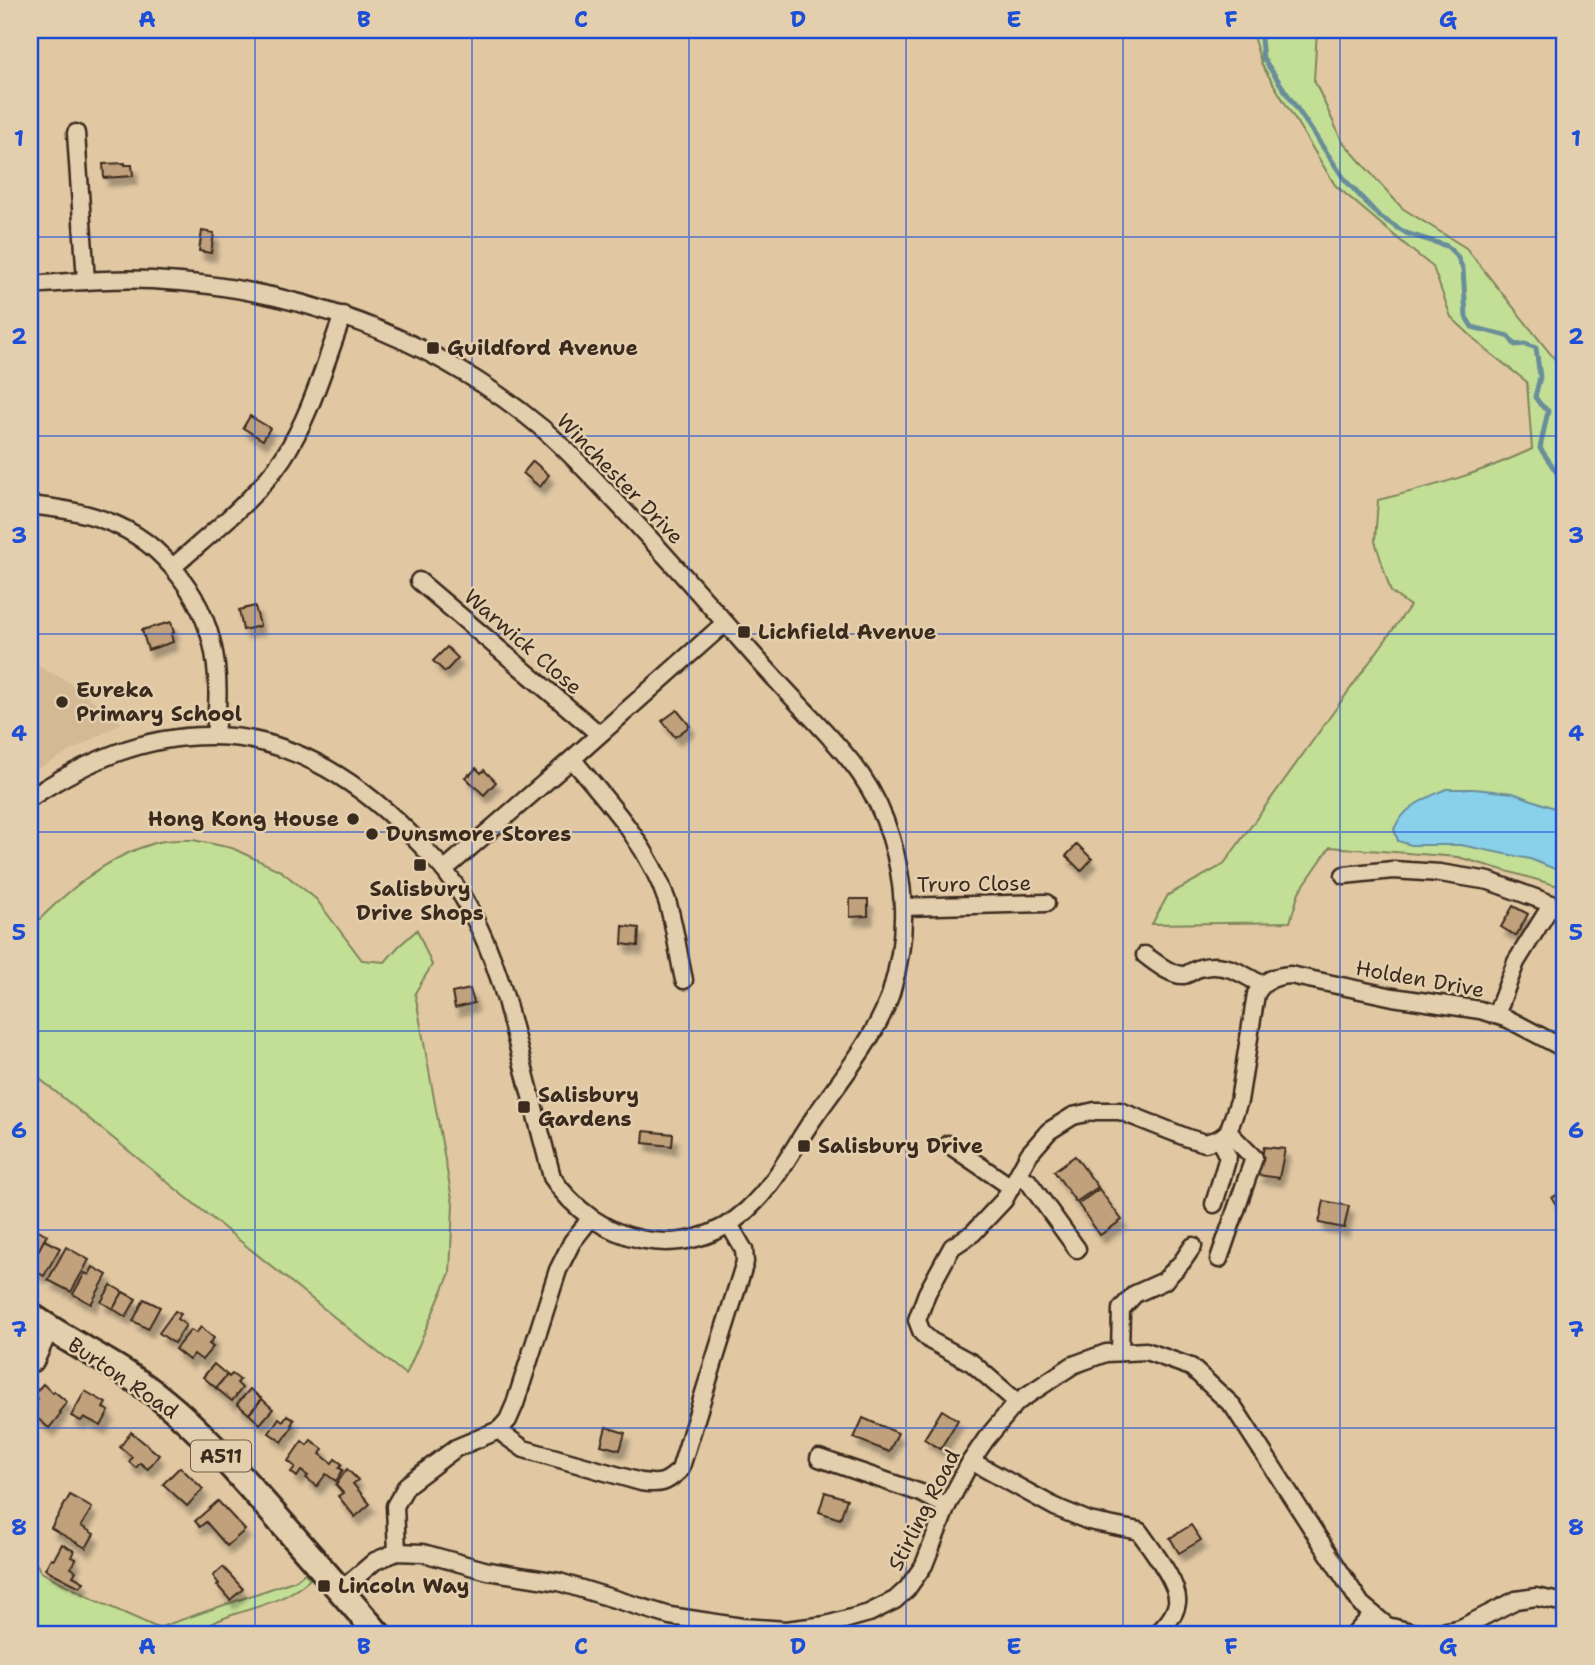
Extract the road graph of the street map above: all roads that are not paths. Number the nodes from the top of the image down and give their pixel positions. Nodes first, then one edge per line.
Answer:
1 (76, 133) dead end
2 (86, 281) junction
3 (30, 285) edge
4 (343, 315) junction
5 (30, 505) edge
6 (173, 567) junction
7 (419, 581) dead end
8 (725, 622) junction
9 (599, 734) junction
10 (215, 736) junction
11 (572, 759) junction
12 (30, 798) edge
13 (444, 870) junction
14 (1344, 875) dead end
15 (1046, 903) dead end
16 (903, 907) junction
17 (1558, 909) edge
18 (1145, 955) dead end
19 (684, 980) dead end
20 (1262, 985) junction
21 (1496, 1015) junction
22 (1565, 1049) edge
23 (1223, 1135) junction
24 (948, 1144) dead end
25 (1014, 1181) junction
26 (1214, 1204) dead end
27 (590, 1219) junction
28 (729, 1224) junction
29 (1193, 1246) dead end
30 (1077, 1249) dead end
31 (1219, 1259) dead end
32 (40, 1322) edge
33 (1121, 1352) junction
34 (30, 1364) edge
35 (1017, 1402) junction
36 (499, 1430) junction
37 (818, 1458) dead end
38 (971, 1461) junction
39 (947, 1506) junction
40 (397, 1552) junction
41 (340, 1591) junction
42 (1565, 1603) edge
43 (1373, 1614) junction
44 (1462, 1631) edge
45 (379, 1635) edge
46 (1156, 1635) edge
47 (1354, 1635) edge

1 - 2 street
2 - 3 street, Winchester Drive
2 - 4 street, Winchester Drive
4 - 6 street
4 - 8 street, Winchester Drive
5 - 6 street
6 - 10 street
7 - 9 street, Warwick Close
8 - 9 street
8 - 16 street
9 - 11 street
10 - 12 street
10 - 13 street
11 - 13 street
11 - 19 street
13 - 27 street
14 - 17 street
15 - 16 street, Truro Close
16 - 28 street
17 - 21 street
18 - 20 street
20 - 21 street, Holden Drive
20 - 23 street
21 - 22 street, Holden Drive
23 - 25 street
23 - 26 street
23 - 31 street
24 - 25 street
25 - 30 street
25 - 35 street
27 - 28 street
27 - 36 street
28 - 36 street
29 - 33 street
32 - 34 street
32 - 41 highway, Burton Road / A511
33 - 35 street, Stirling Road
33 - 43 street, Stirling Road
35 - 38 street, Stirling Road
36 - 40 street
37 - 39 street
38 - 39 street, Stirling Road
38 - 46 street
39 - 40 street, Stirling Road
40 - 41 street
41 - 45 highway, Burton Road / A511
42 - 44 street, Stirling Road
43 - 44 street, Stirling Road
43 - 47 street

